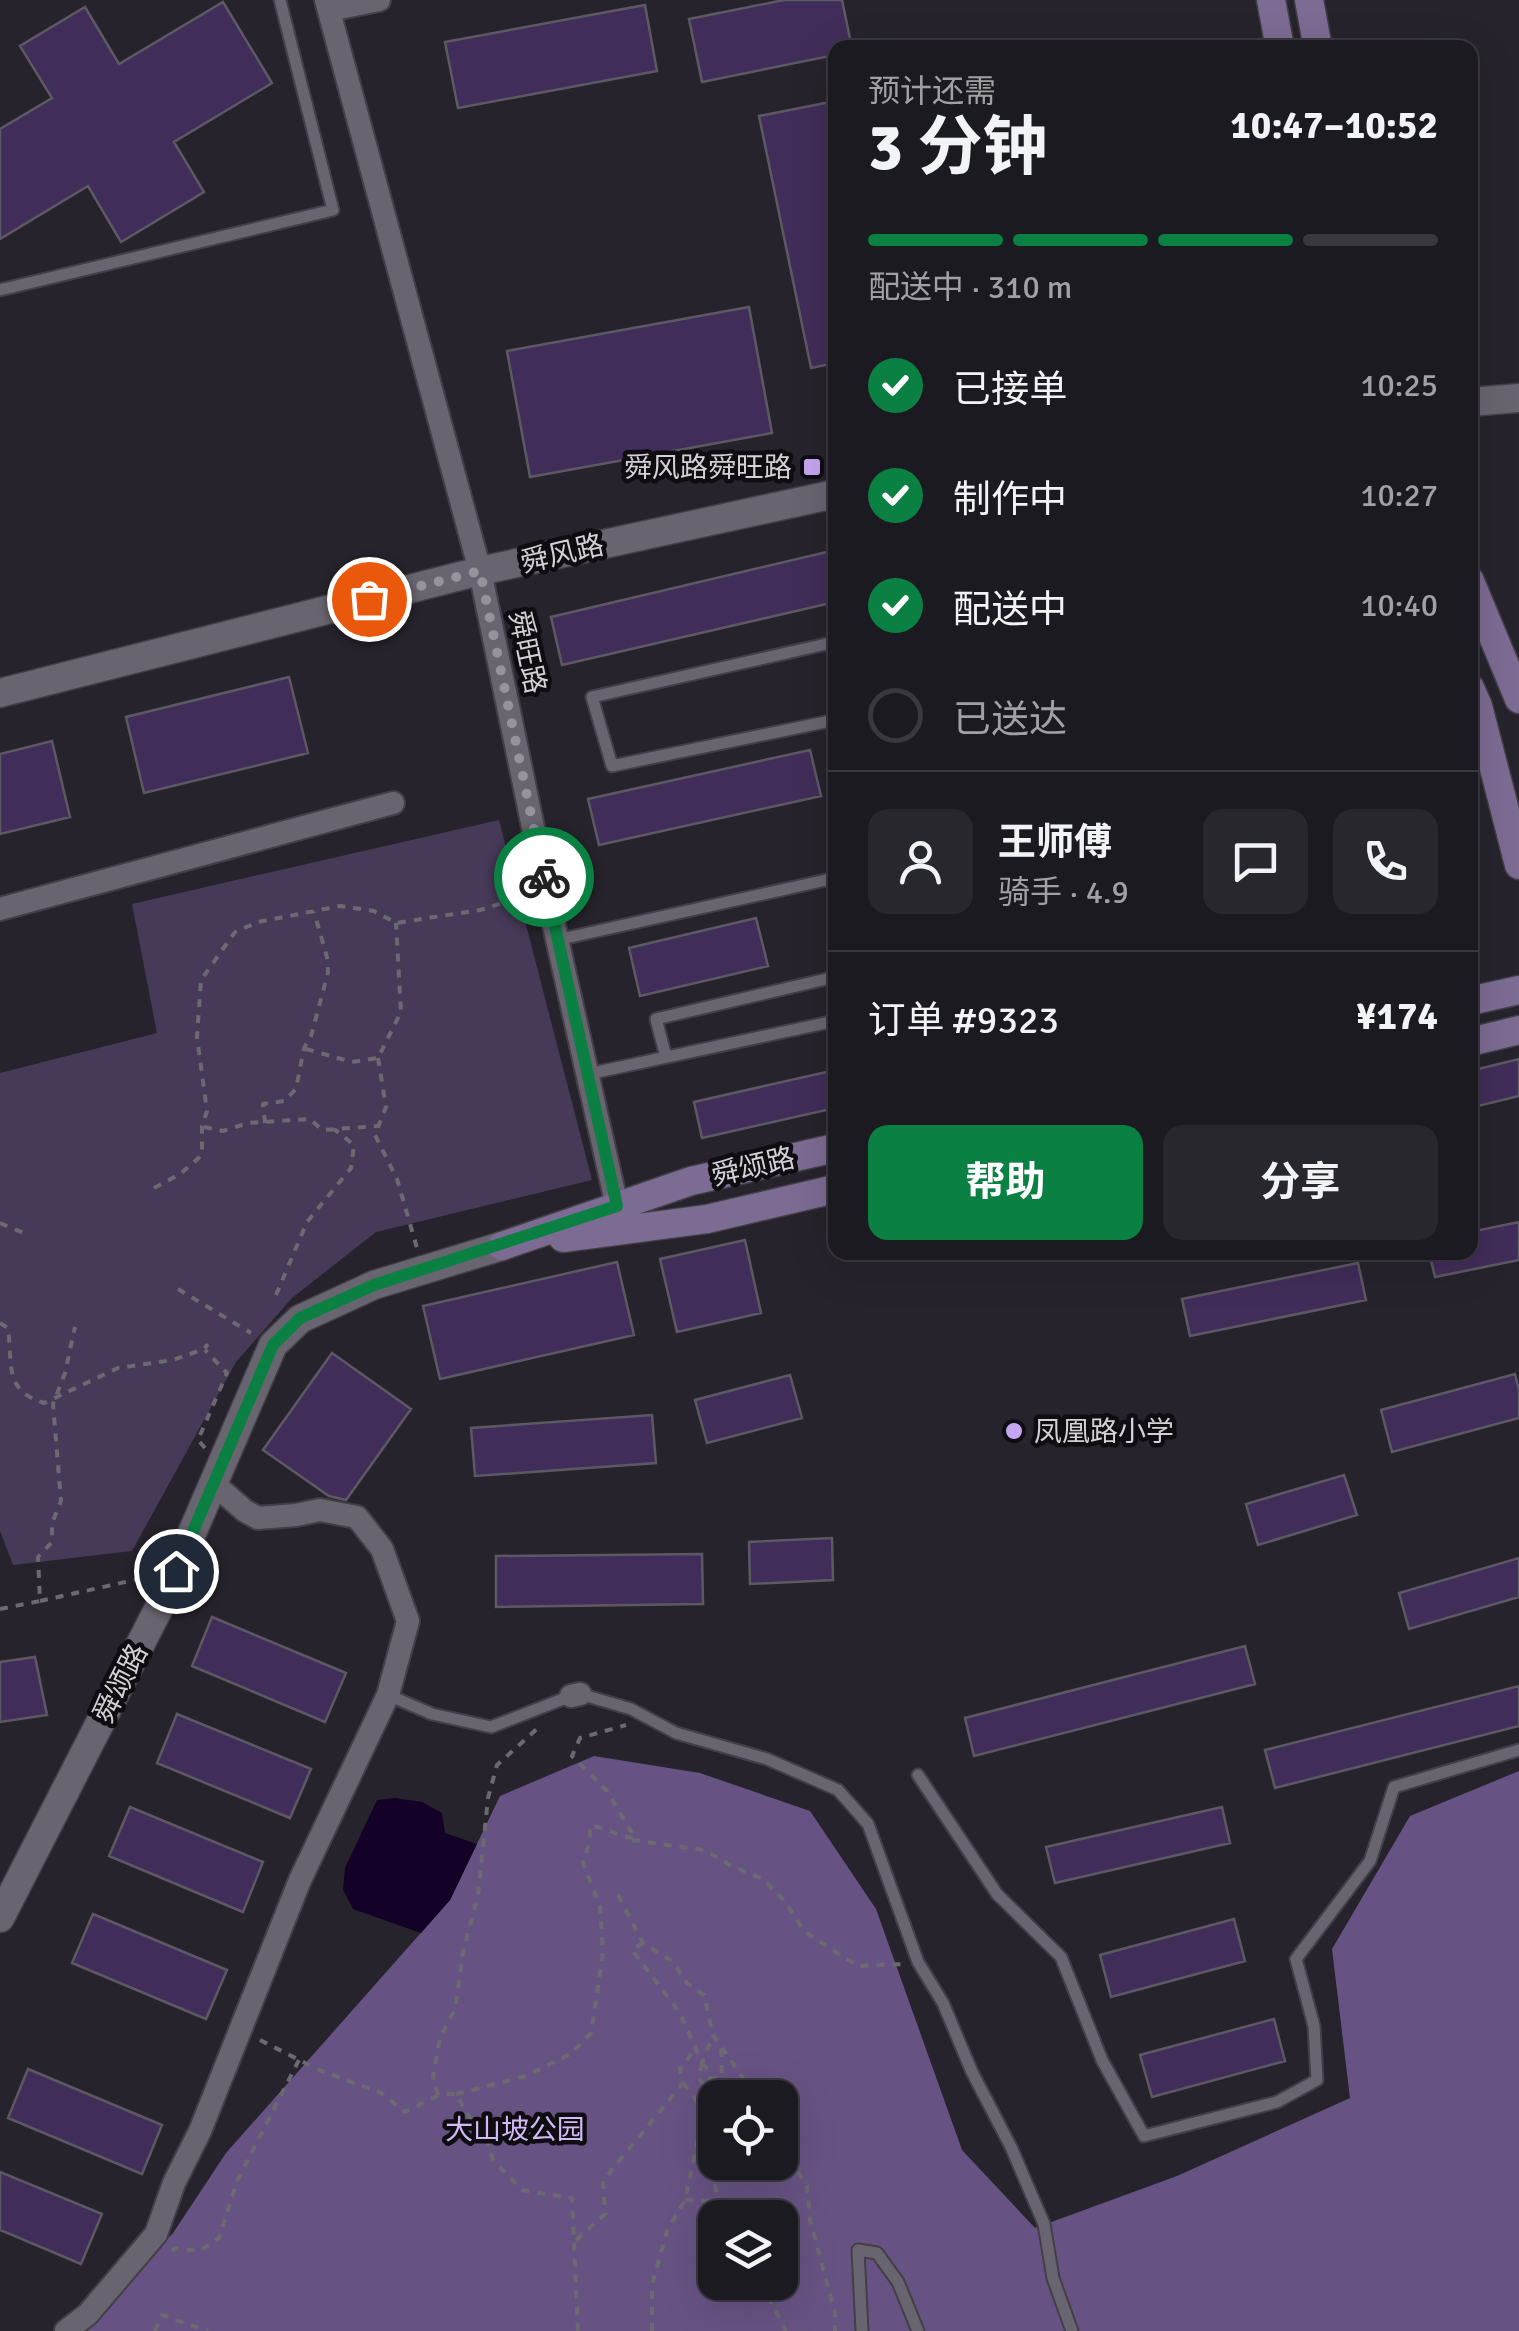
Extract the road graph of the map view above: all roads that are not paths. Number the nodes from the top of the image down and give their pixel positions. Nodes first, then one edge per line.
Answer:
1 (280, 0) edge
2 (379, 0) edge
3 (1271, 0) edge
4 (1309, 0) edge
5 (328, 5) edge
6 (1278, 40) edge
7 (1316, 40) edge
8 (0, 290) edge
9 (1519, 398) edge
10 (1478, 401) edge
11 (828, 496) edge
12 (480, 571) junction
13 (1478, 600) edge
14 (828, 644) edge
15 (0, 693) edge
16 (1519, 699) edge
17 (1478, 706) edge
18 (828, 721) edge
19 (393, 803) dead end
20 (1519, 865) edge
21 (828, 880) edge
22 (0, 910) edge
23 (557, 940) junction
24 (828, 979) edge
25 (1519, 990) edge
26 (1478, 999) edge
27 (828, 1022) edge
28 (1519, 1030) edge
29 (1478, 1040) edge
30 (666, 1057) junction
31 (588, 1074) junction
32 (828, 1150) edge
33 (828, 1192) edge
34 (617, 1206) junction
35 (502, 1246) junction
36 (216, 1476) junction
37 (388, 1696) junction
38 (1519, 1750) edge
39 (918, 1775) dead end
40 (0, 1918) edge
41 (66, 2331) edge
42 (862, 2331) edge
43 (918, 2331) edge
44 (1072, 2331) edge

1 - 8 lane
2 - 5 street
3 - 6 main road
4 - 7 main road
5 - 12 street, 舜旺路
9 - 10 street
11 - 12 street, 舜风路
12 - 15 street, 舜风路
12 - 23 street, 舜旺路
13 - 16 main road
14 - 18 lane
17 - 20 main road
19 - 22 street
21 - 23 lane
23 - 31 street, 舜旺路
24 - 30 lane
25 - 26 main road
27 - 30 lane
28 - 29 main road
30 - 31 lane
31 - 34 street, 舜旺路
32 - 34 main road, 舜颂路
33 - 35 main road, 舜颂路
34 - 35 main road, 舜颂路
35 - 36 street, 舜颂路
36 - 37 street
36 - 40 street, 舜颂路
37 - 41 street
37 - 44 lane
38 - 39 lane
42 - 43 lane

